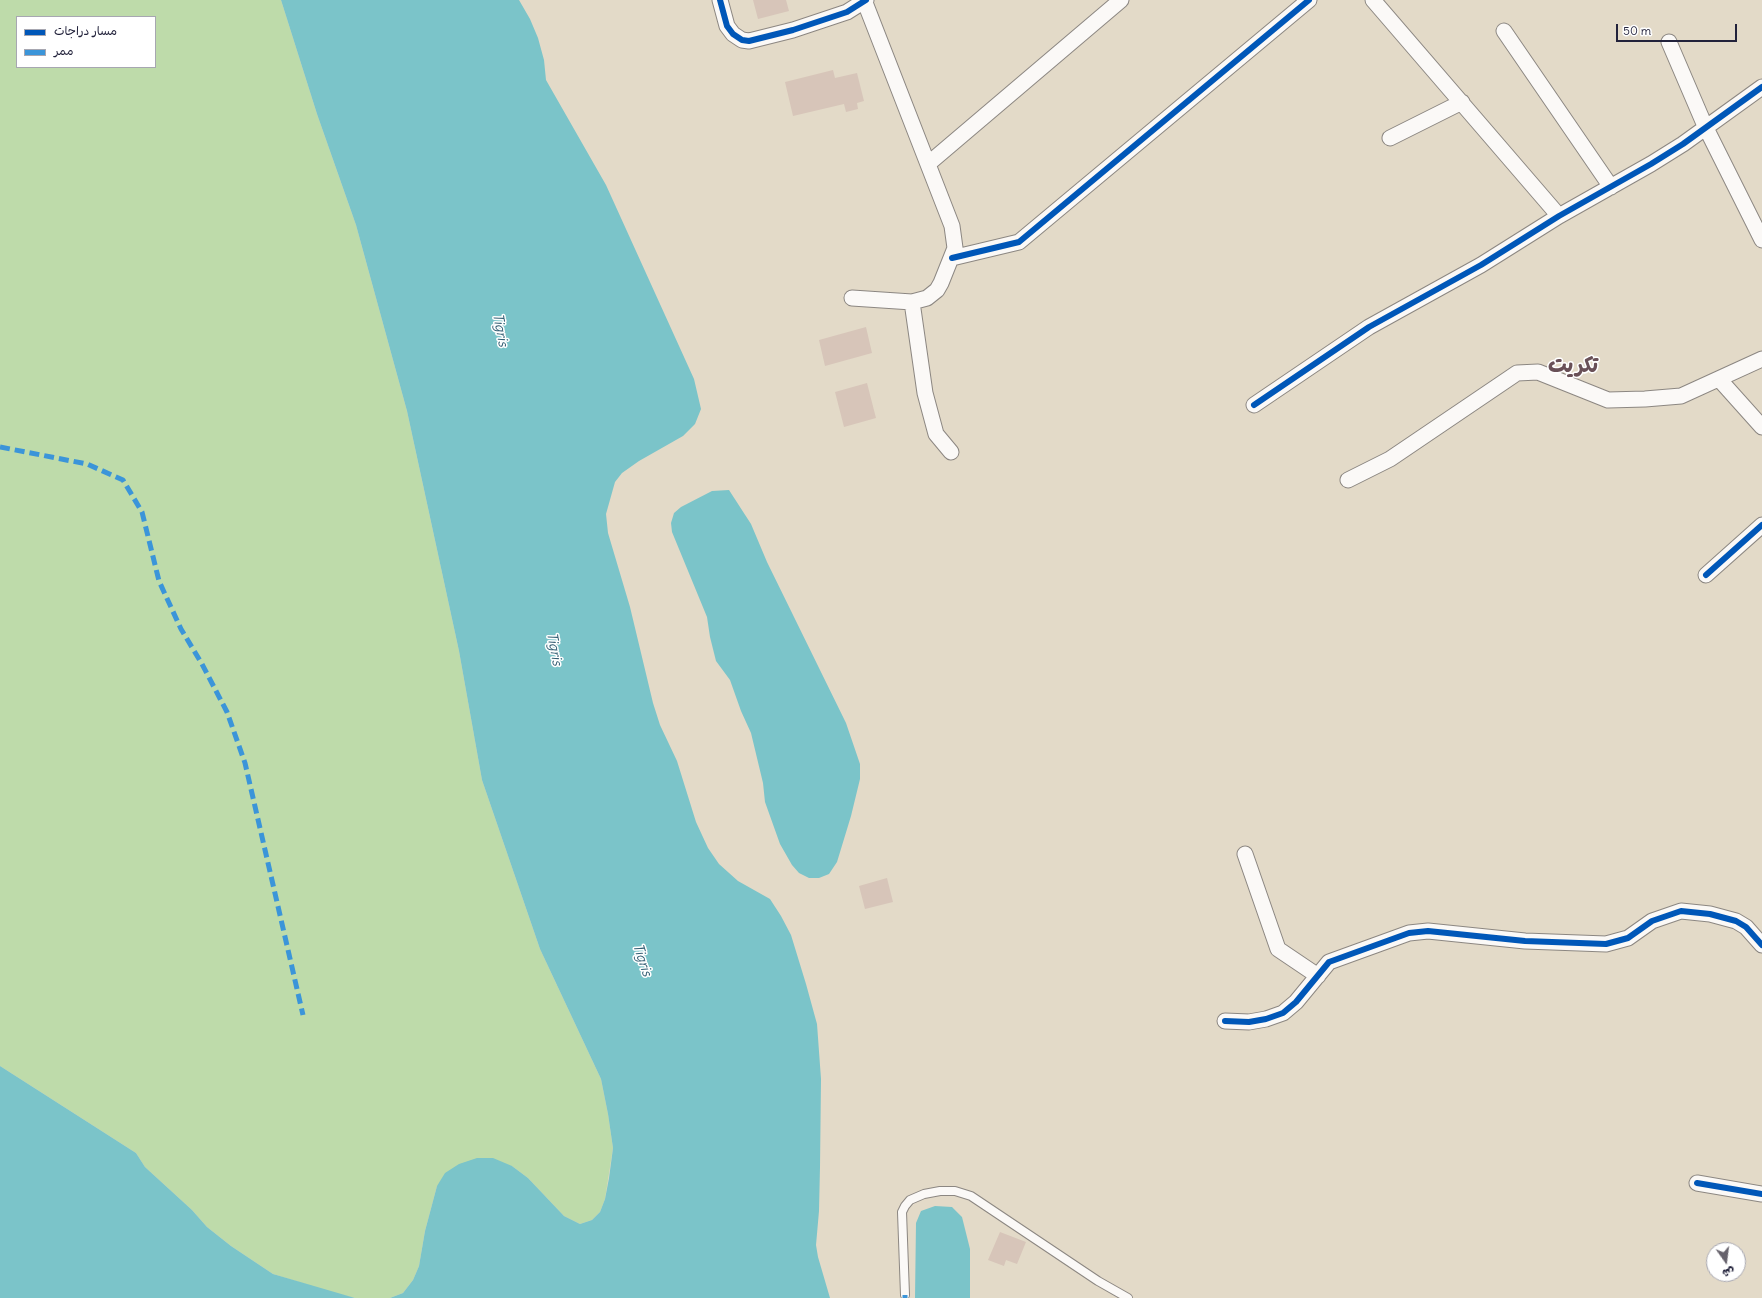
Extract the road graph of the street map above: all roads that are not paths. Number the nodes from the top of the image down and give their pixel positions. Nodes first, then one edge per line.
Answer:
1 (720, 0) edge
2 (865, 0) edge
3 (1122, 0) edge
4 (1309, 0) edge
5 (1373, 0) edge
6 (1504, 31) dead end
7 (1670, 42) dead end
8 (1762, 87) edge
9 (1462, 102) junction
10 (1705, 126) junction
11 (1390, 138) dead end
12 (928, 164) junction
13 (1610, 187) junction
14 (1559, 216) junction
15 (1762, 240) edge
16 (952, 258) junction
17 (852, 298) dead end
18 (912, 302) junction
19 (1762, 359) edge
20 (1719, 379) junction
21 (1254, 405) dead end
22 (1762, 427) edge
23 (951, 452) dead end
24 (1348, 480) dead end
25 (1762, 525) edge
26 (1706, 575) dead end
27 (1245, 854) dead end
28 (1762, 945) edge
29 (1318, 976) junction
30 (1225, 1020) dead end
31 (1697, 1183) dead end
32 (1762, 1194) edge
33 (905, 1295) dead end
34 (1128, 1298) edge

1 - 2 street
2 - 12 street
3 - 12 street
4 - 16 street
5 - 9 street
6 - 13 street
7 - 10 street
8 - 10 street
9 - 11 street
9 - 14 street
10 - 13 street
10 - 15 street
12 - 16 street
13 - 14 street
14 - 21 street
16 - 18 street
17 - 18 street
18 - 23 street
19 - 20 street
20 - 22 street
20 - 24 street
25 - 26 street
27 - 29 street
28 - 29 street
29 - 30 street
31 - 32 street
33 - 34 lane

